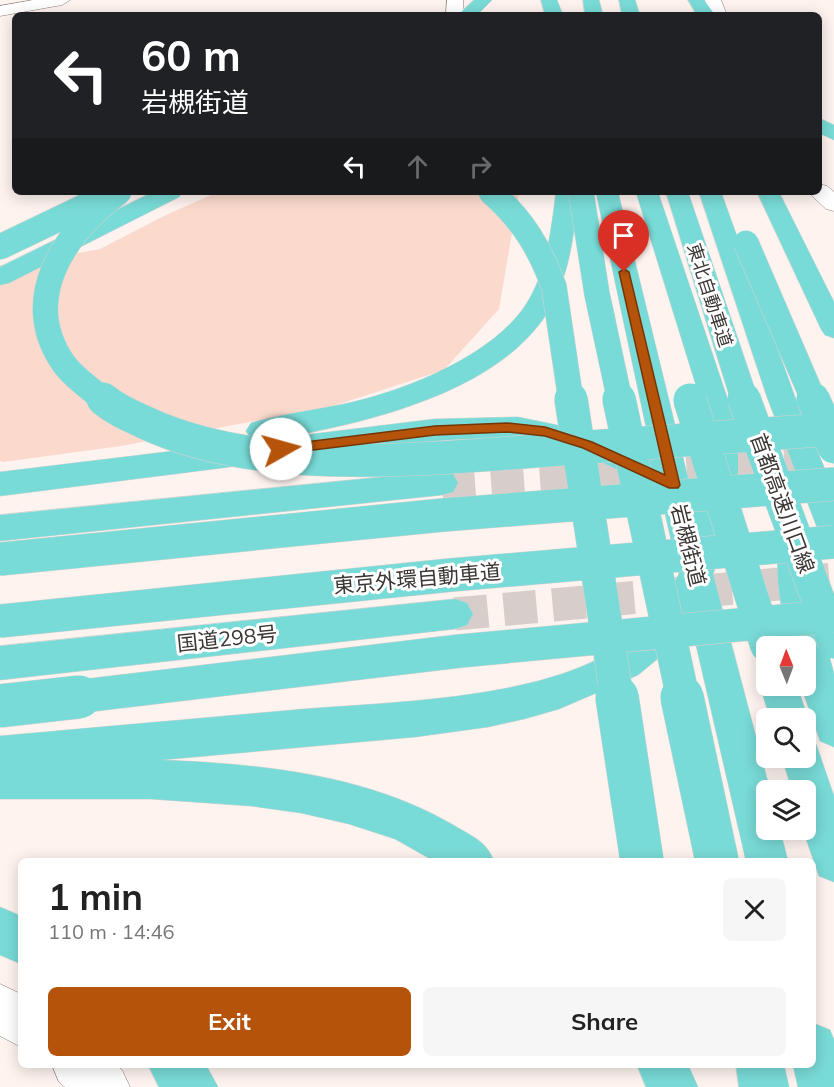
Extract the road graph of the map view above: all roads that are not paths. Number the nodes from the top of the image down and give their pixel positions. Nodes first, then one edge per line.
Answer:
1 (62, 0) edge
2 (484, 0) edge
3 (0, 11) edge
4 (470, 12) edge
5 (822, 194) edge
6 (108, 195) edge
7 (112, 195) edge
8 (114, 195) edge
9 (165, 195) edge
10 (495, 195) edge
11 (567, 195) edge
12 (581, 195) edge
13 (608, 195) edge
14 (633, 195) edge
15 (648, 195) edge
16 (678, 195) edge
17 (713, 195) edge
18 (715, 195) edge
19 (770, 195) edge
20 (771, 195) edge
21 (834, 204) edge
22 (0, 241) edge
23 (0, 247) edge
24 (834, 274) edge
25 (0, 278) edge
26 (834, 329) edge
27 (744, 398) joint
28 (654, 401) junction
29 (834, 429) edge
30 (834, 441) edge
31 (834, 447) edge
32 (722, 476) junction
33 (821, 476) edge
34 (0, 483) edge
35 (442, 483) tunnel mouth
36 (674, 485) junction
37 (718, 511) junction
38 (798, 525) junction
39 (0, 528) edge
40 (834, 530) edge
41 (834, 542) edge
42 (834, 548) edge
43 (0, 559) edge
44 (794, 568) junction
45 (696, 577) junction
46 (834, 599) edge
47 (455, 614) tunnel mouth
48 (834, 616) edge
49 (0, 621) edge
50 (764, 636) edge
51 (834, 642) edge
52 (0, 663) edge
53 (0, 706) edge
54 (834, 728) edge
55 (0, 755) edge
56 (805, 768) edge
57 (0, 779) edge
58 (468, 858) edge
59 (642, 858) edge
60 (716, 858) edge
61 (766, 858) edge
62 (834, 861) edge
63 (0, 929) edge
64 (18, 940) edge
65 (0, 1007) edge
66 (18, 1021) edge
67 (816, 1059) edge
68 (80, 1068) edge
69 (175, 1068) edge
70 (663, 1068) edge
71 (674, 1068) edge
72 (761, 1068) edge
73 (105, 1087) edge
74 (193, 1087) edge
75 (675, 1087) edge
76 (764, 1087) edge
77 (823, 1087) edge

1 - 3 street
2 - 4 highway
5 - 21 street
6 - 23 highway, bridge
7 - 22 street
8 - 29 highway, bridge
9 - 25 highway, bridge
10 - 59 highway, bridge
11 - 34 highway
12 - 60 highway, bridge
13 - 28 highway, 岩槻街道
14 - 50 highway, bridge
15 - 32 highway
16 - 27 highway, 東北自動車道
17 - 33 highway
18 - 31 highway, bridge
19 - 26 highway
20 - 24 highway
27 - 51 highway, 首都高速川口線, bridge
28 - 32 highway
28 - 36 highway, 岩槻街道
30 - 33 highway
32 - 37 highway
32 - 38 highway
33 - 38 highway
33 - 40 highway
33 - 43 highway, bridge
34 - 36 highway
35 - 39 highway
36 - 37 highway
36 - 45 highway, 岩槻街道
37 - 44 highway
37 - 45 highway
38 - 42 highway
38 - 44 highway
41 - 49 highway, 東京外環自動車道, bridge
44 - 46 highway
44 - 54 highway
45 - 55 highway
45 - 61 highway, 岩槻街道
47 - 52 highway, 国道298号
48 - 53 highway, bridge
56 - 62 highway
57 - 58 highway
63 - 64 highway
65 - 66 street
67 - 77 highway
68 - 73 street
69 - 74 highway
70 - 75 highway
71 - 75 highway
72 - 76 highway

